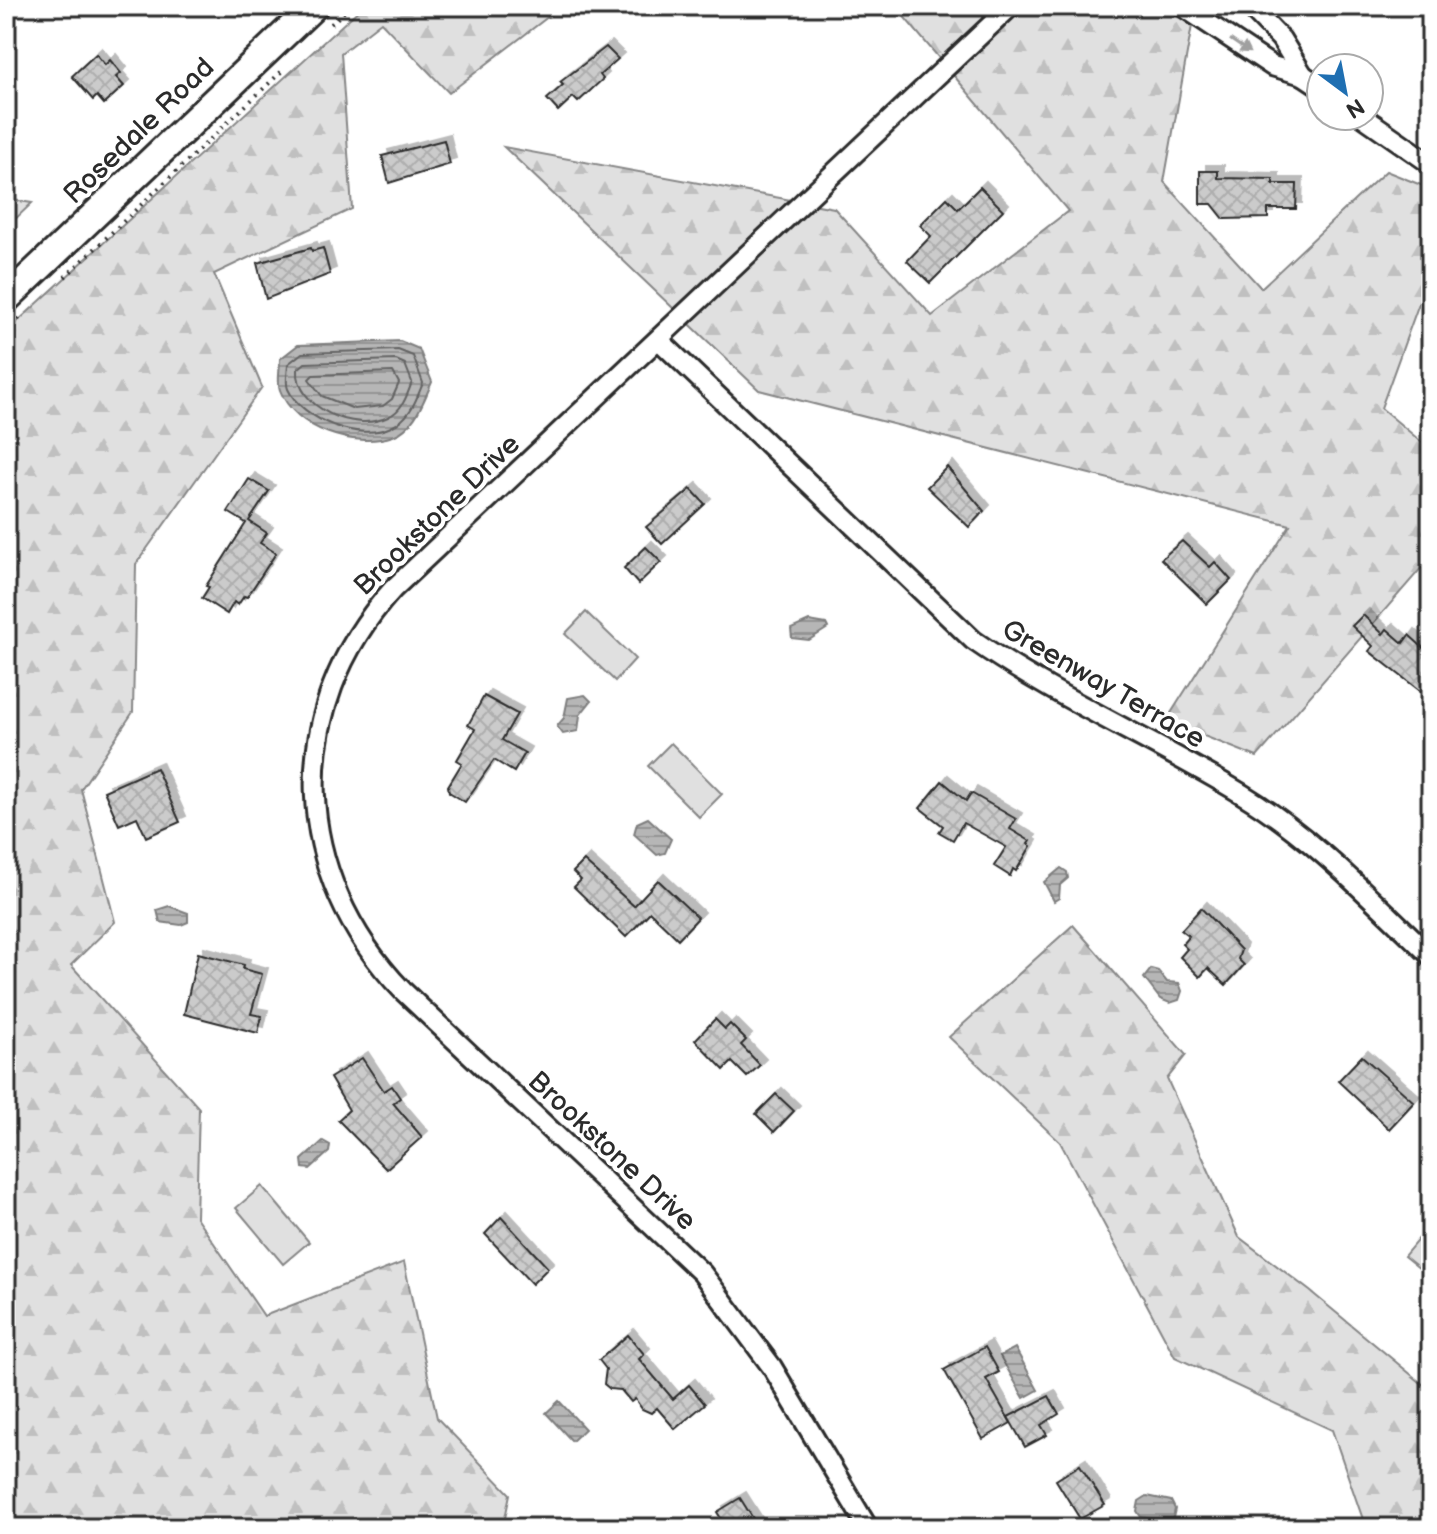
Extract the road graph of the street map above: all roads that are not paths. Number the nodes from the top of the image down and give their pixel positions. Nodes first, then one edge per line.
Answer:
1 (1011, 6) edge
2 (1182, 6) edge
3 (1249, 6) edge
4 (320, 17) edge
5 (1303, 75) joint
6 (1385, 132) edge
7 (1431, 164) edge
8 (16, 305) edge
9 (660, 341) junction
10 (1431, 956) edge
11 (868, 1528) edge

1 - 9 street, Brookstone Drive
2 -> 5 street
3 - 5 street
4 - 8 street, Rosedale Road
6 - 7 street
9 - 10 street, Greenway Terrace
9 - 11 street, Brookstone Drive

